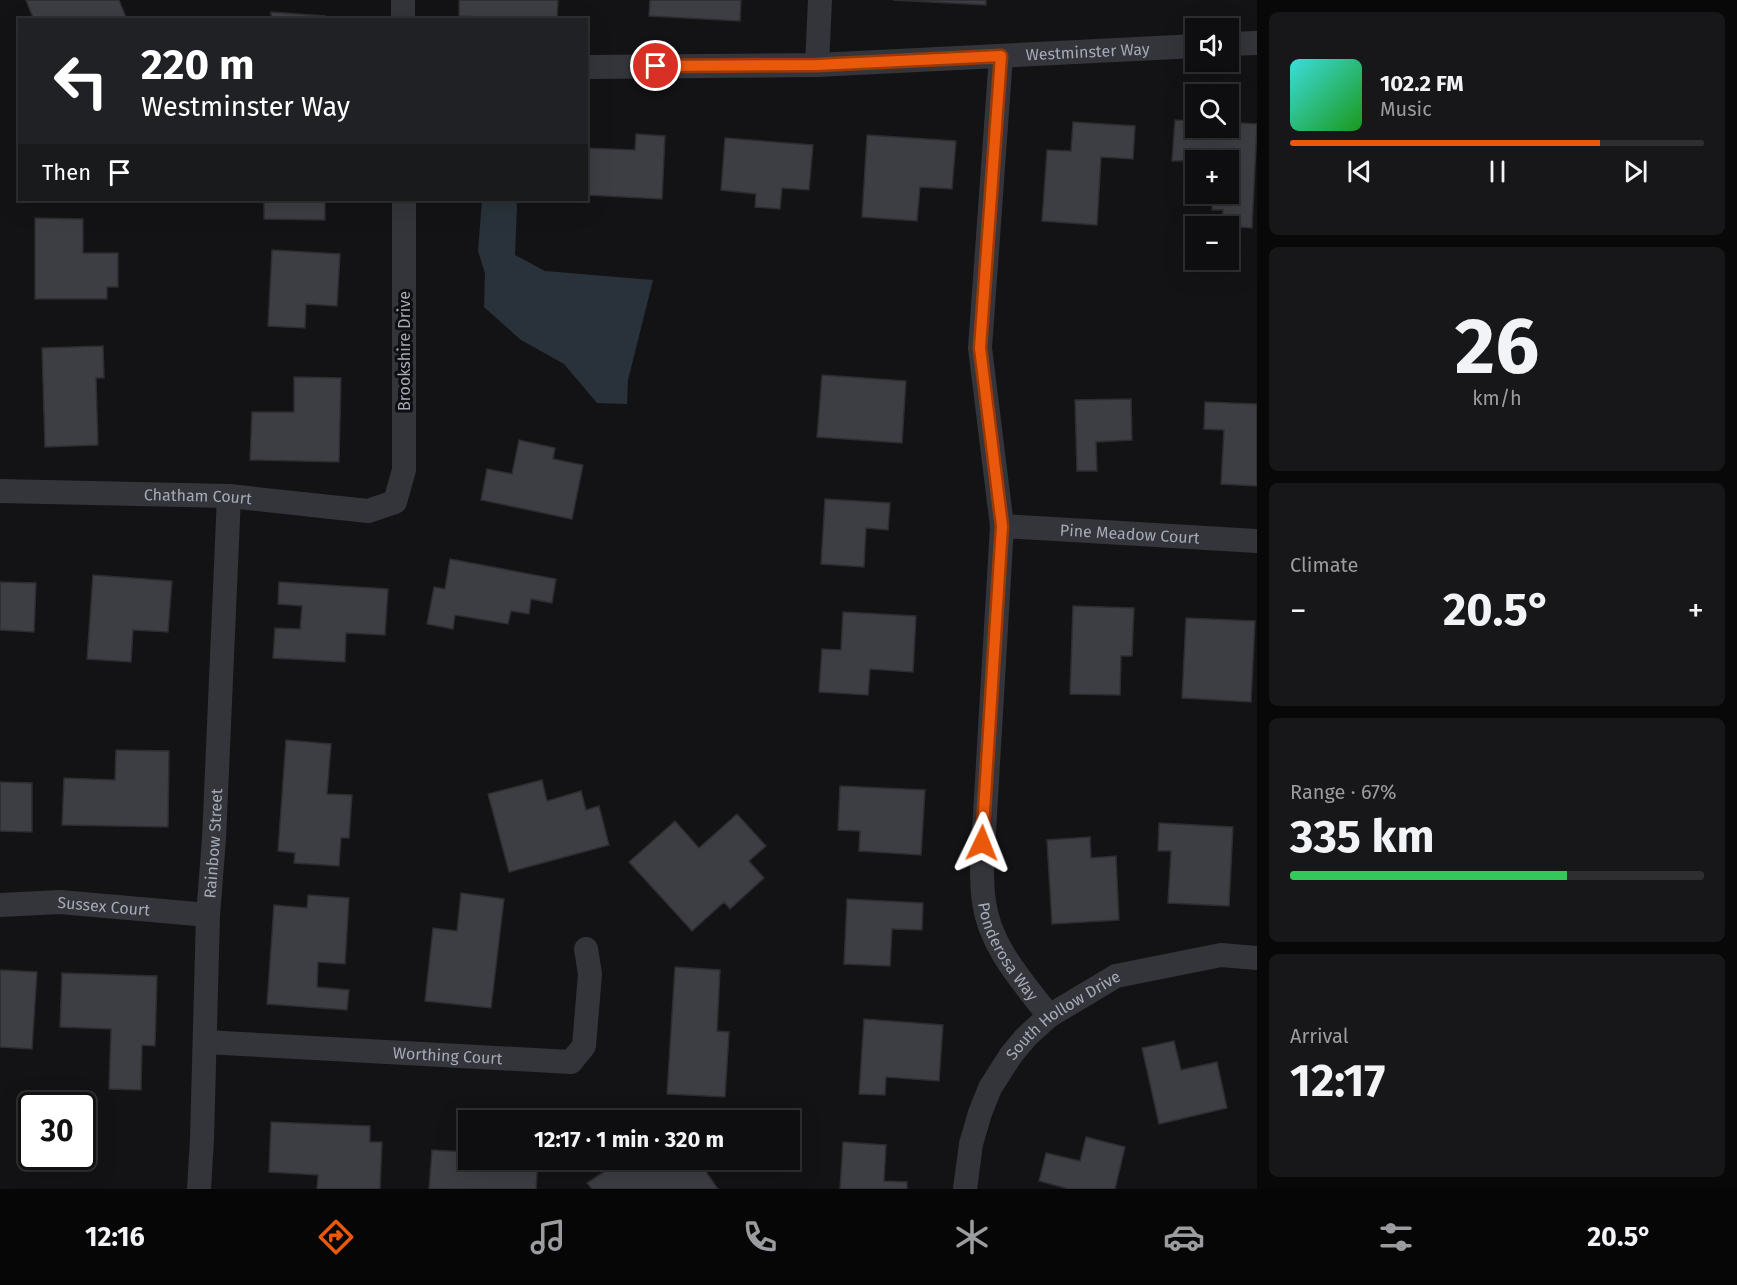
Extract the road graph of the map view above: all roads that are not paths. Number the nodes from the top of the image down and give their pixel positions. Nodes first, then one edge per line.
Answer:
1 (403, 0) edge
2 (820, 0) edge
3 (403, 18) edge
4 (1257, 43) edge
5 (1239, 44) edge
6 (1185, 47) edge
7 (1001, 56) junction
8 (817, 65) junction
9 (588, 67) edge
10 (404, 201) edge
11 (0, 491) edge
12 (229, 496) junction
13 (395, 502) joint
14 (1002, 526) junction
15 (1257, 541) edge
16 (0, 905) edge
17 (208, 915) junction
18 (586, 949) dead end
19 (1257, 958) edge
20 (1049, 1016) junction
21 (205, 1042) junction
22 (199, 1189) edge
23 (965, 1189) edge

1 - 3 street
2 - 8 street
4 - 5 street
6 - 7 street, Westminster Way
7 - 8 street, Westminster Way
7 - 14 street, Ponderosa Way
8 - 9 street, Westminster Way
10 - 13 street, Brookshire Drive
11 - 12 street, Chatham Court
12 - 13 street, Chatham Court
12 - 17 street, Rainbow Street
14 - 15 street, Pine Meadow Court
14 - 20 street, Ponderosa Way
16 - 17 street, Sussex Court
17 - 21 street, Rainbow Street
18 - 21 street, Worthing Court
19 - 20 street, South Hollow Drive
20 - 23 street, South Hollow Drive
21 - 22 street, Rainbow Street

